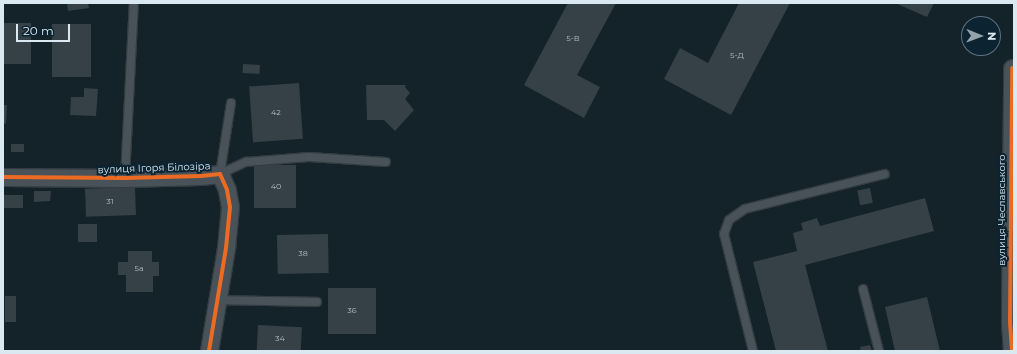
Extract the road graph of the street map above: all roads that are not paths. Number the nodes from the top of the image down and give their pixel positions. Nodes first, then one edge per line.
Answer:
1 (134, 3) edge
2 (1013, 68) edge
3 (232, 103) dead end
4 (386, 162) dead end
5 (220, 174) junction
6 (885, 174) dead end
7 (3, 176) edge
8 (124, 178) junction
9 (863, 289) dead end
10 (216, 300) junction
11 (317, 302) dead end
12 (209, 351) edge
13 (753, 351) edge
14 (879, 351) edge
15 (1012, 351) edge

1 - 8 lane
2 - 15 street, вулиця Чеславського
3 - 5 lane
4 - 5 lane
5 - 8 street, вулиця Ігоря Білозіра
5 - 10 street, вулиця Ігоря Білозіра
6 - 13 lane
7 - 8 street, вулиця Ігоря Білозіра
9 - 14 lane
10 - 11 lane
10 - 12 street, вулиця Ігоря Білозіра

